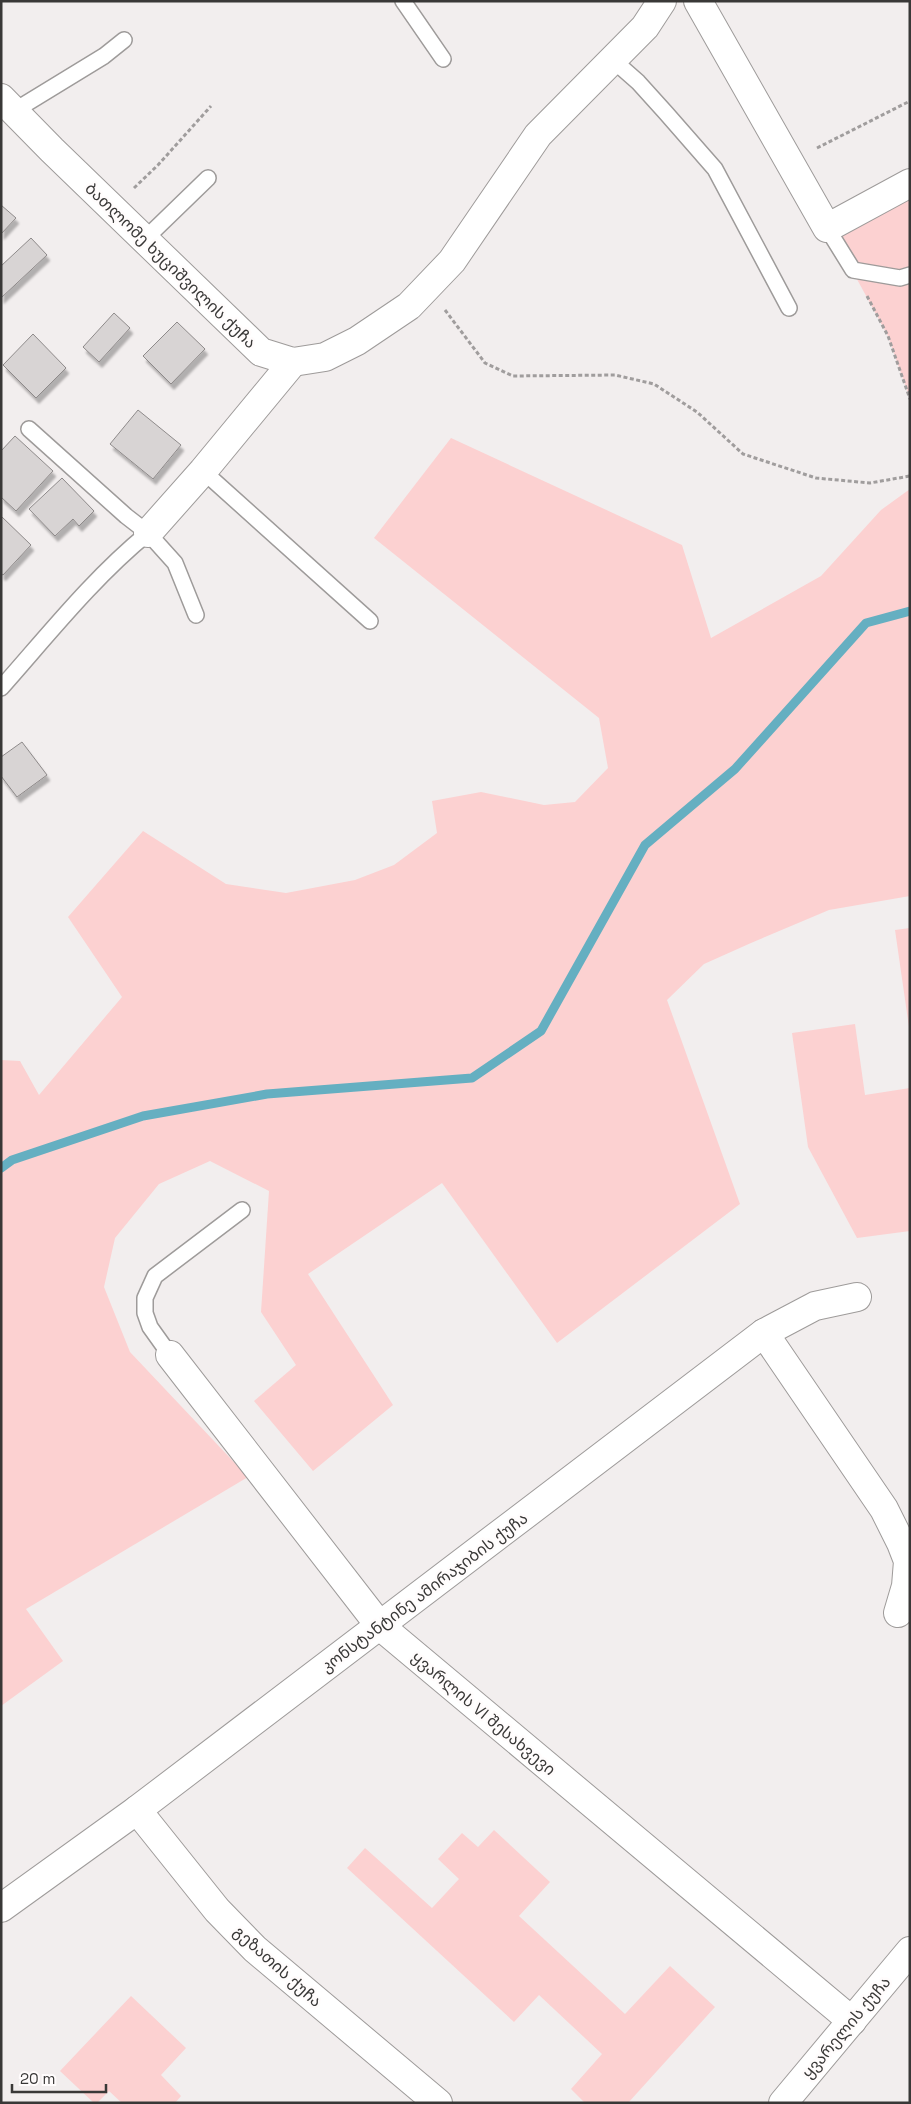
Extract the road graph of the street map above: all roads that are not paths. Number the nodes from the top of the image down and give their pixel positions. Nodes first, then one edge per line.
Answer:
1 (402, 1) edge
2 (662, 1) edge
3 (698, 1) edge
4 (124, 40) dead end
5 (442, 59) dead end
6 (612, 60) junction
7 (8, 104) edge
8 (208, 178) dead end
9 (910, 183) edge
10 (827, 228) junction
11 (144, 240) junction
12 (910, 275) edge
13 (789, 308) dead end
14 (293, 362) junction
15 (29, 429) dead end
16 (203, 471) junction
17 (148, 532) junction
18 (196, 615) dead end
19 (370, 621) dead end
20 (1, 688) edge
21 (242, 1210) dead end
22 (857, 1297) dead end
23 (764, 1333) junction
24 (170, 1354) joint
25 (898, 1612) dead end
26 (380, 1626) junction
27 (137, 1810) junction
28 (1, 1908) edge
29 (910, 1951) edge
30 (852, 2020) junction
31 (438, 2103) edge
32 (783, 2103) edge

1 - 5 lane
2 - 6 street, ბათლომე ხუციშვილის ქუჩა
3 - 10 street
4 - 7 lane
6 - 13 lane
6 - 14 street, ბათლომე ხუციშვილის ქუჩა
7 - 11 street, ბათლომე ხუციშვილის ქუჩა
8 - 11 lane
9 - 10 street
10 - 12 lane
11 - 14 street, ბათლომე ხუციშვილის ქუჩა
14 - 16 street
15 - 17 lane
16 - 17 street
16 - 19 lane
17 - 18 lane
17 - 20 lane
21 - 24 lane
22 - 23 street, კონსტანტინე ამირაჯიბის ქუჩა
23 - 25 street
23 - 26 street, კონსტანტინე ამირაჯიბის ქუჩა
24 - 26 street, ყვარლის VI შესახვევი
26 - 27 street, კონსტანტინე ამირაჯიბის ქუჩა
26 - 30 street, ყვარლის VI შესახვევი
27 - 28 street, კონსტანტინე ამირაჯიბის ქუჩა
27 - 31 street, გეზათის ქუჩა
29 - 30 street, ყვარელის ქუჩა
30 - 32 street, ყვარელის ქუჩა

